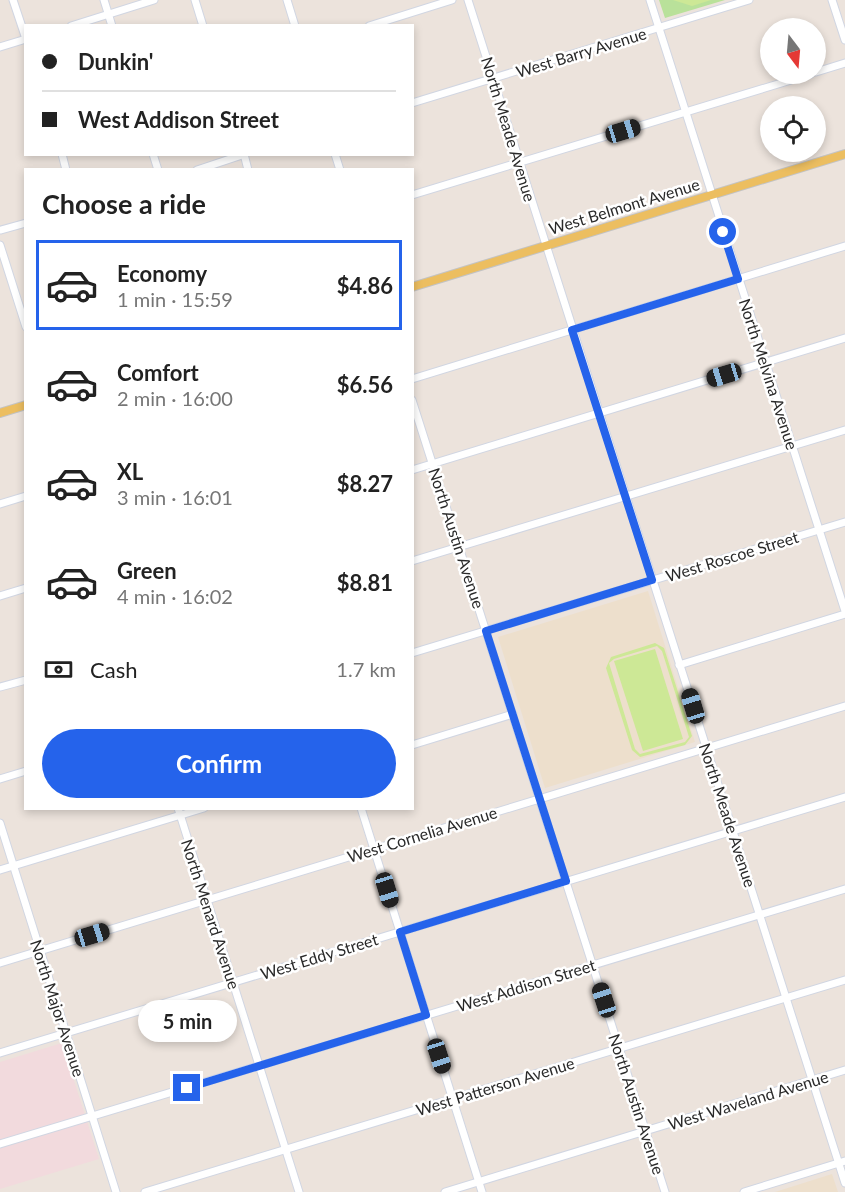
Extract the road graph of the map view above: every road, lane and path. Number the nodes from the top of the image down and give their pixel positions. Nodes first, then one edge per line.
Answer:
1 (13, 0) edge
2 (104, 0) edge
3 (154, 0) edge
4 (195, 0) edge
5 (286, 0) edge
6 (452, 0) edge
7 (468, 0) edge
8 (650, 0) edge
9 (749, 0) edge
10 (832, 0) edge
11 (109, 14) junction
12 (77, 24) edge
13 (112, 24) edge
14 (202, 24) edge
15 (294, 24) edge
16 (375, 24) edge
17 (659, 28) junction
18 (24, 33) edge
19 (24, 40) edge
20 (845, 40) edge
21 (0, 47) edge
22 (845, 63) edge
23 (826, 69) edge
24 (493, 79) junction
25 (778, 84) edge
26 (414, 102) edge
27 (686, 112) junction
28 (845, 154) edge
29 (241, 156) edge
30 (519, 162) junction
31 (202, 168) edge
32 (414, 194) edge
33 (712, 195) junction
34 (24, 224) edge
35 (0, 232) edge
36 (0, 245) edge
37 (546, 246) junction
38 (845, 246) edge
39 (738, 279) junction
40 (414, 286) edge
41 (24, 321) edge
42 (572, 330) junction
43 (845, 338) edge
44 (765, 362) junction
45 (414, 378) edge
46 (24, 406) edge
47 (414, 406) edge
48 (0, 413) edge
49 (599, 413) junction
50 (845, 430) edge
51 (792, 446) junction
52 (433, 464) junction
53 (414, 469) edge
54 (626, 496) junction
55 (24, 497) edge
56 (0, 504) edge
57 (845, 522) edge
58 (819, 530) junction
59 (459, 547) junction
60 (414, 560) edge
61 (652, 580) junction
62 (24, 589) edge
63 (0, 596) edge
64 (845, 613) edge
65 (486, 631) junction
66 (414, 652) edge
67 (680, 665) junction
68 (24, 681) edge
69 (0, 687) edge
70 (845, 706) edge
71 (513, 714) junction
72 (414, 744) edge
73 (706, 748) junction
74 (24, 772) edge
75 (0, 779) edge
76 (845, 797) edge
77 (540, 799) junction
78 (362, 810) edge
79 (179, 812) edge
80 (0, 823) edge
81 (733, 831) junction
82 (374, 849) junction
83 (13, 866) junction
84 (0, 870) edge
85 (566, 881) junction
86 (845, 889) edge
87 (207, 900) junction
88 (760, 915) junction
89 (400, 932) junction
90 (40, 951) junction
91 (0, 963) edge
92 (593, 965) junction
93 (845, 980) edge
94 (233, 982) junction
95 (786, 998) junction
96 (426, 1015) junction
97 (66, 1033) junction
98 (619, 1048) junction
99 (0, 1053) edge
100 (259, 1066) junction
101 (845, 1070) edge
102 (812, 1080) junction
103 (453, 1099) junction
104 (92, 1116) junction
105 (645, 1131) junction
106 (0, 1144) edge
107 (286, 1150) junction
108 (842, 1162) edge
109 (479, 1182) junction
110 (845, 1183) edge
111 (116, 1192) edge
112 (146, 1192) edge
113 (299, 1192) edge
114 (445, 1192) edge
115 (482, 1192) edge
116 (665, 1192) edge
117 (744, 1192) edge

1 - 18 street
2 - 11 street
3 - 11 street
4 - 14 street
5 - 15 street
6 - 16 street
7 - 24 street, North Meade Avenue
8 - 17 street, North Melvina Avenue
9 - 17 street, West Barry Avenue
10 - 20 street
11 - 12 street
11 - 13 street
17 - 24 street, West Barry Avenue
17 - 27 street, North Melvina Avenue
19 - 21 street
22 - 23 street
24 - 26 street, West Barry Avenue
24 - 30 street, North Meade Avenue
25 - 27 street
27 - 30 street
27 - 33 street, North Melvina Avenue
28 - 33 main road, West Belmont Avenue
29 - 31 street
30 - 32 street
30 - 37 street, North Meade Avenue
33 - 37 main road, West Belmont Avenue
33 - 39 street, North Melvina Avenue
34 - 35 street
36 - 41 street
37 - 40 main road, West Belmont Avenue
37 - 42 street, North Meade Avenue
38 - 39 street
39 - 42 street
39 - 44 street, North Melvina Avenue
42 - 45 street
42 - 49 street, North Meade Avenue
43 - 44 street
44 - 49 street
44 - 51 street, North Melvina Avenue
46 - 48 main road
47 - 52 street, North Austin Avenue
49 - 52 street
49 - 54 street, North Meade Avenue
50 - 51 street
51 - 54 street
51 - 58 street, North Melvina Avenue
52 - 53 street
52 - 59 street, North Austin Avenue
54 - 59 street
54 - 61 street, North Meade Avenue
55 - 56 street
57 - 58 street, West Roscoe Street
58 - 61 street, West Roscoe Street
58 - 64 street, North Melvina Avenue
59 - 60 street
59 - 65 street, North Austin Avenue
61 - 65 street, West Roscoe Street
61 - 67 street, North Meade Avenue
62 - 63 street
64 - 67 street
65 - 66 street, West Roscoe Street
65 - 71 street, North Austin Avenue
67 - 73 street, North Meade Avenue
68 - 69 street
70 - 73 street, West Cornelia Avenue
71 - 72 street
71 - 77 street, North Austin Avenue
73 - 77 street, West Cornelia Avenue
73 - 81 street, North Meade Avenue
74 - 75 street
76 - 81 street, West Eddy Street
77 - 82 street, West Cornelia Avenue
77 - 85 street, North Austin Avenue
78 - 82 street
79 - 83 street
79 - 87 street, North Menard Avenue
80 - 83 street, North Major Avenue
81 - 85 street, West Eddy Street
81 - 88 street, North Meade Avenue
82 - 87 street, West Cornelia Avenue
82 - 89 street
83 - 84 street
83 - 90 street, North Major Avenue
85 - 89 street, West Eddy Street
85 - 92 street, North Austin Avenue
86 - 88 street, West Addison Street
87 - 90 street, West Cornelia Avenue
87 - 94 street, North Menard Avenue
88 - 92 street, West Addison Street
88 - 95 street, North Meade Avenue
89 - 94 street, West Eddy Street
89 - 96 street
90 - 91 street, West Cornelia Avenue
90 - 97 street, North Major Avenue
92 - 96 street, West Addison Street
92 - 98 street, North Austin Avenue
93 - 95 street, West Patterson Avenue
94 - 97 street, West Eddy Street
94 - 100 street, North Menard Avenue
95 - 98 street, West Patterson Avenue
95 - 102 street, North Meade Avenue
96 - 100 street, West Addison Street
96 - 103 street
97 - 99 street, West Eddy Street
97 - 104 street, North Major Avenue
98 - 103 street, West Patterson Avenue
98 - 105 street, North Austin Avenue
100 - 104 street, West Addison Street
100 - 107 street, North Menard Avenue
101 - 102 street, West Waveland Avenue
102 - 105 street, West Waveland Avenue
102 - 108 street, North Meade Avenue
103 - 107 street, West Patterson Avenue
103 - 109 street
104 - 106 street, West Addison Street
104 - 111 street, North Major Avenue
105 - 109 street, West Waveland Avenue
105 - 116 street, North Austin Avenue
107 - 112 street, West Patterson Avenue
107 - 113 street, North Menard Avenue
108 - 110 street, North Meade Avenue
108 - 117 street
109 - 114 street, West Waveland Avenue
109 - 115 street

